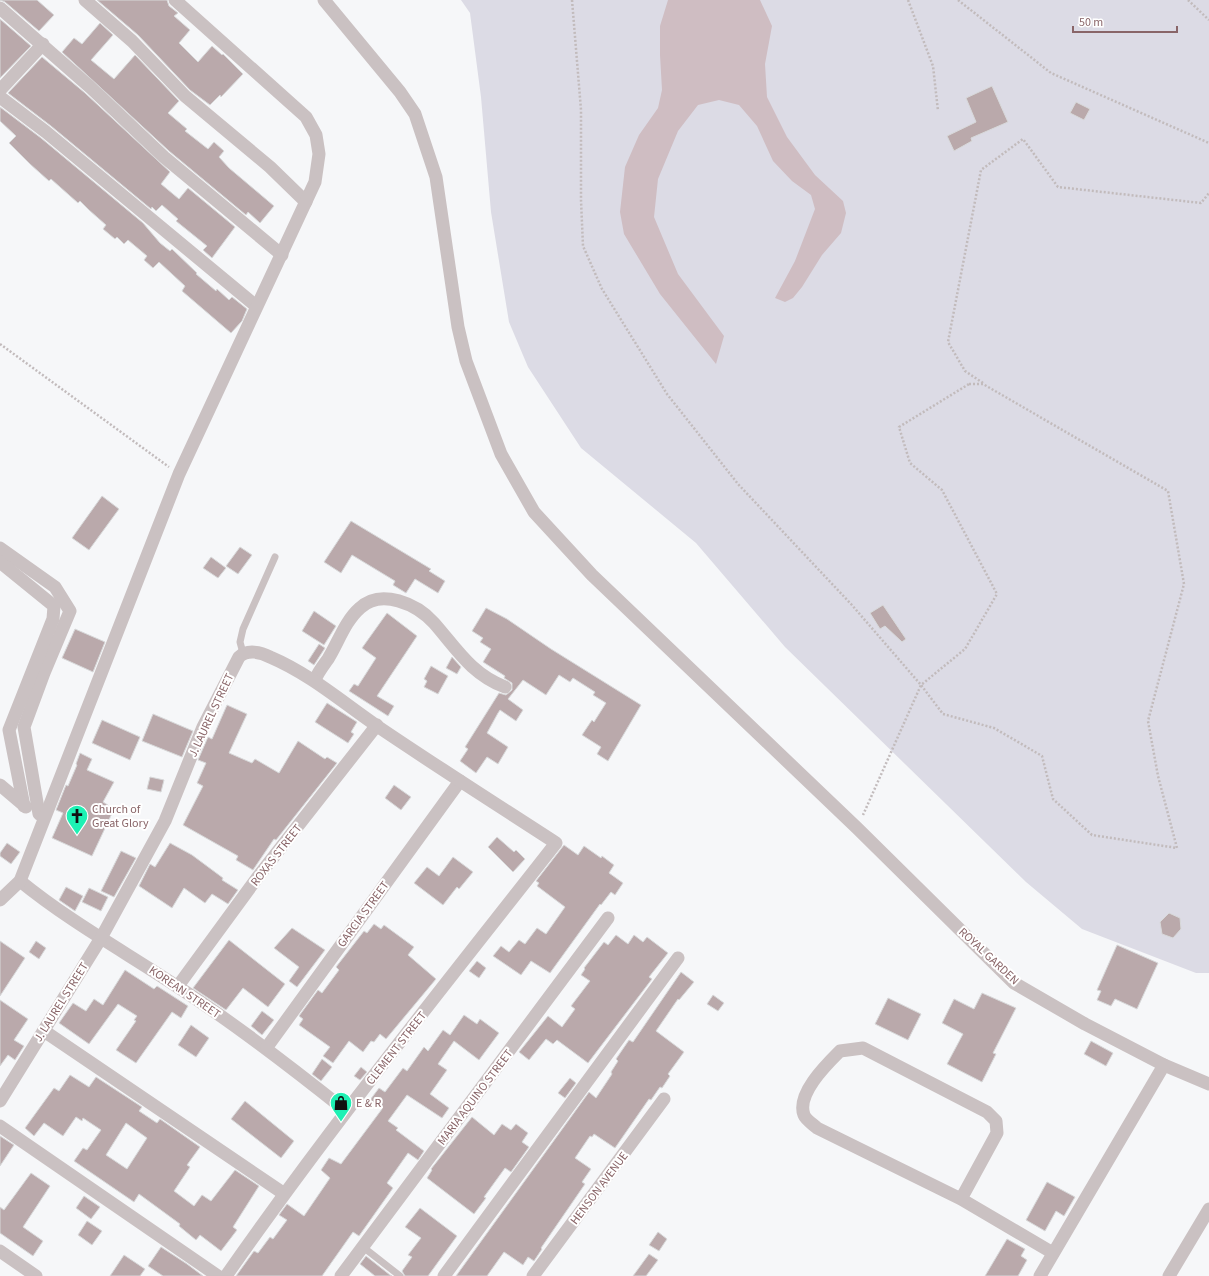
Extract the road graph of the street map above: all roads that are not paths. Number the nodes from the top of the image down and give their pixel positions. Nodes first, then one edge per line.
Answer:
1 (86, 0) edge
2 (175, 0) edge
3 (324, 0) edge
4 (0, 8) edge
5 (43, 44) junction
6 (0, 90) edge
7 (0, 97) edge
8 (306, 202) junction
9 (282, 255) junction
10 (256, 306) junction
11 (0, 548) edge
12 (275, 556) dead end
13 (0, 562) edge
14 (24, 573) junction
15 (243, 653) junction
16 (38, 671) junction
17 (315, 680) junction
18 (505, 687) dead end
19 (376, 725) junction
20 (460, 781) junction
21 (0, 785) edge
22 (24, 806) junction
23 (42, 815) junction
24 (20, 880) junction
25 (0, 900) edge
26 (608, 918) dead end
27 (101, 938) junction
28 (678, 958) dead end
29 (178, 986) junction
30 (44, 1031) junction
31 (267, 1047) junction
32 (1164, 1065) junction
33 (1209, 1084) edge
34 (664, 1099) dead end
35 (0, 1101) edge
36 (346, 1111) junction
37 (0, 1126) edge
38 (283, 1193) junction
39 (962, 1199) junction
40 (1209, 1209) edge
41 (363, 1247) junction
42 (0, 1251) edge
43 (1053, 1253) junction
44 (36, 1276) edge
45 (218, 1276) edge
46 (226, 1276) edge
47 (341, 1276) edge
48 (400, 1276) edge
49 (444, 1276) edge
50 (533, 1276) edge
51 (1040, 1276) edge
52 (1169, 1276) edge

1 - 8 street
2 - 8 street
3 - 32 street, ROYAL GARDEN
4 - 5 street
5 - 6 street
5 - 9 street
7 - 10 street
8 - 9 street
9 - 10 street
10 - 23 street
11 - 14 street
12 - 15 lane
13 - 14 street
14 - 16 street
15 - 17 street
15 - 27 street, J. LAUREL STREET
16 - 22 street
16 - 23 street
17 - 18 street
17 - 19 street
19 - 20 street
19 - 29 street, ROXAS STREET
20 - 31 street, GARCIA STREET
20 - 36 street, CLEMENT STREET
21 - 22 street
22 - 23 street
23 - 24 street
24 - 25 street
24 - 27 street, KOREAN STREET
26 - 41 street, MARIA AQUINO STREET
27 - 29 street, KOREAN STREET
27 - 30 street, J. LAUREL STREET
28 - 49 street
29 - 31 street, KOREAN STREET
30 - 35 street, J. LAUREL STREET
30 - 38 street
31 - 36 street, KOREAN STREET
32 - 33 street, ROYAL GARDEN
32 - 43 street
34 - 50 street, HENSON AVENUE
36 - 38 street, CLEMENT STREET
37 - 45 street
38 - 46 street, CLEMENT STREET
39 - 39 street
39 - 43 street
40 - 52 street
41 - 47 street, MARIA AQUINO STREET
41 - 48 lane
42 - 44 street
43 - 51 street

